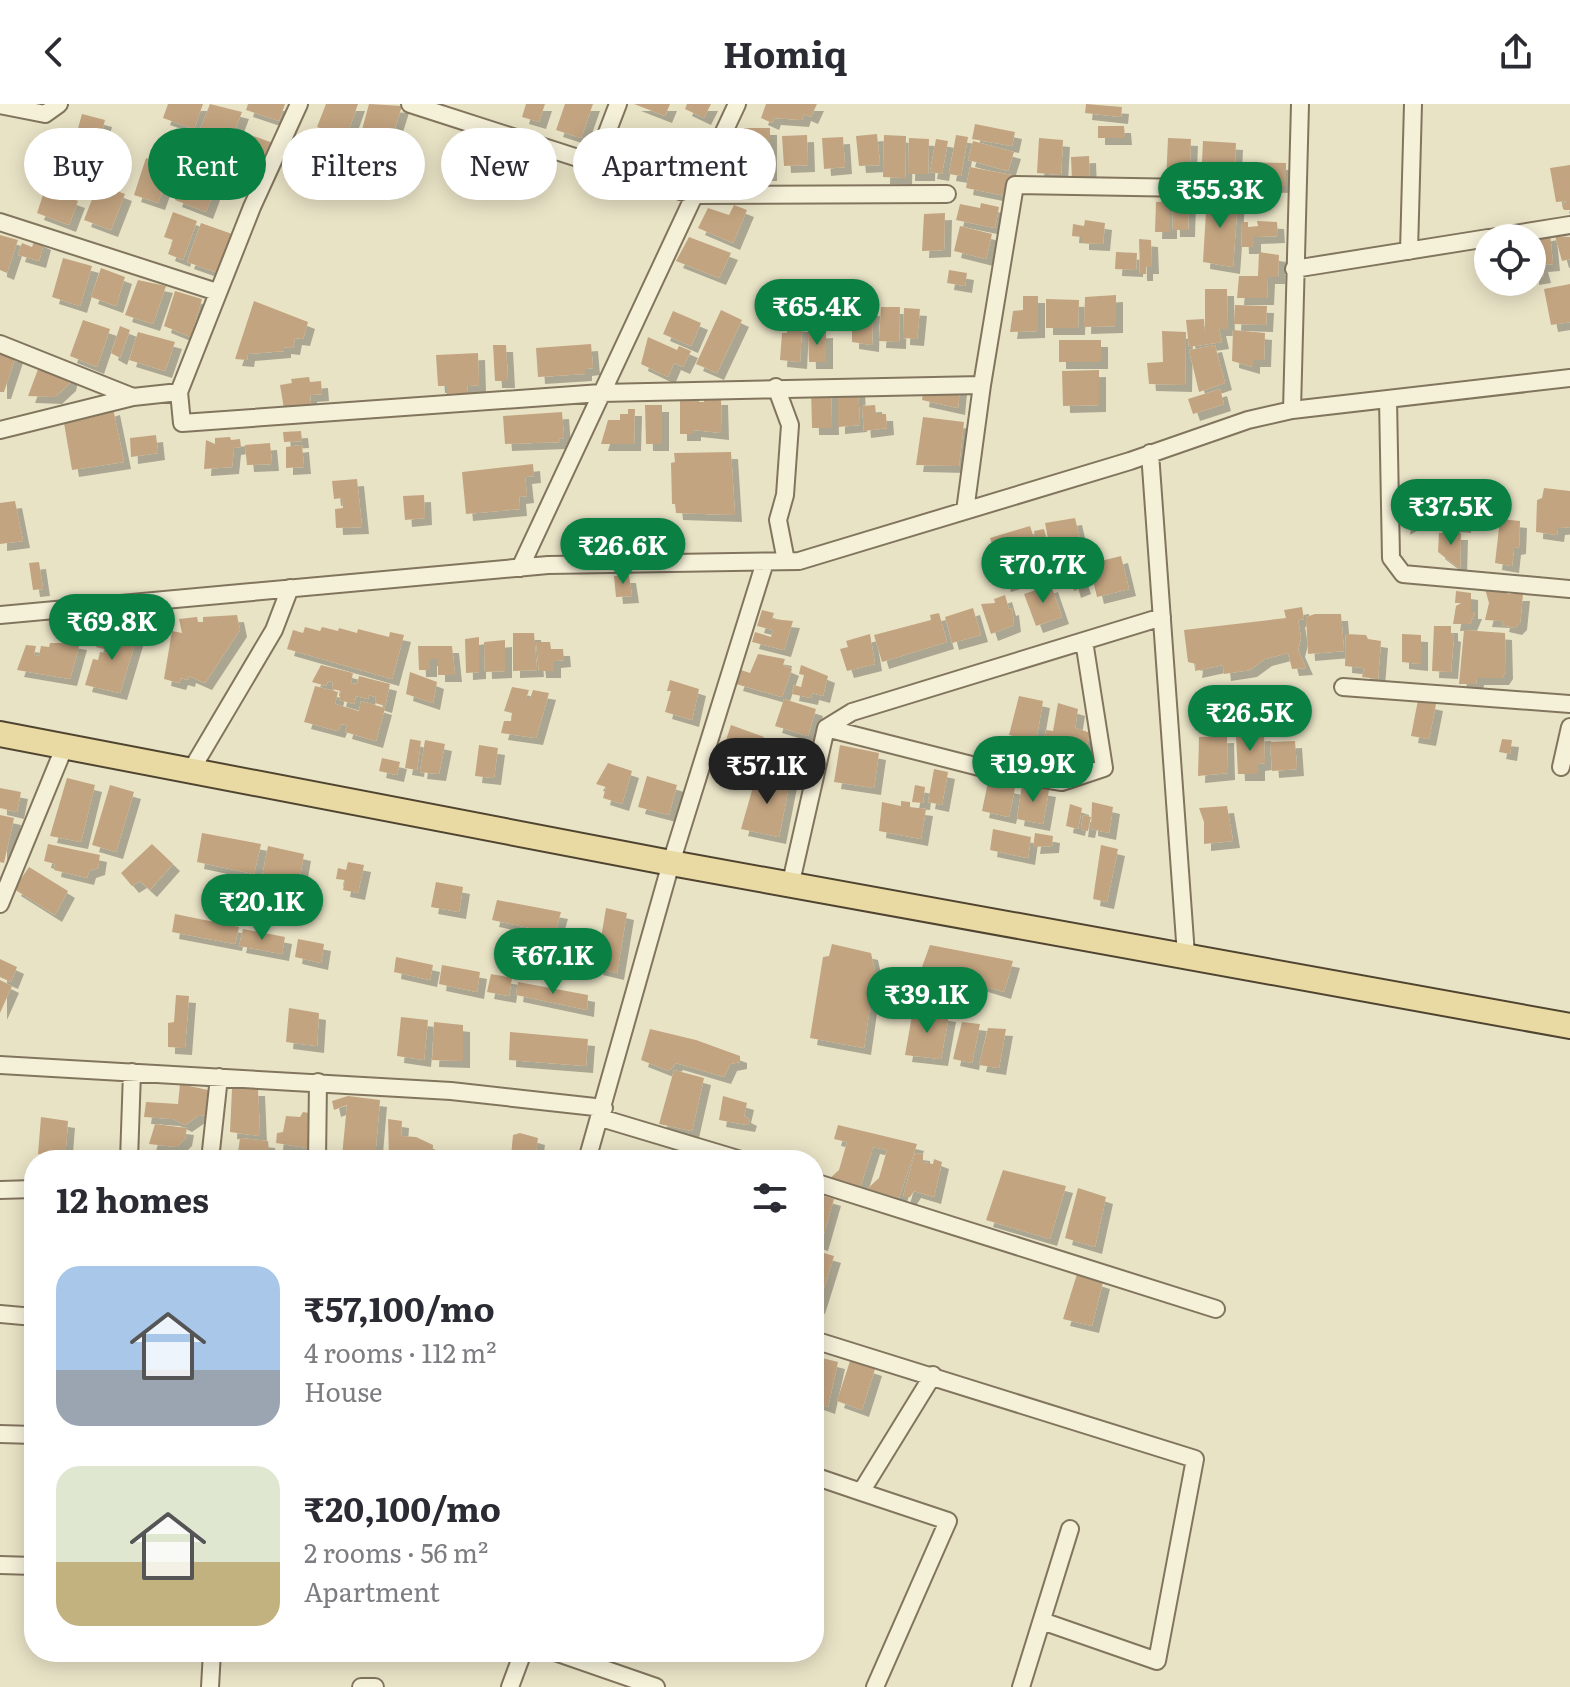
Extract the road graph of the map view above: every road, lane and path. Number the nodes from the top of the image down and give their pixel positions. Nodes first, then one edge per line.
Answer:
1 (59, 104) edge
2 (299, 104) edge
3 (410, 104) edge
4 (618, 104) edge
5 (737, 104) edge
6 (1300, 104) edge
7 (1413, 104) edge
8 (0, 105) edge
9 (609, 128) edge
10 (725, 128) edge
11 (573, 157) edge
12 (1190, 188) dead end
13 (947, 194) dead end
14 (776, 195) edge
15 (691, 200) edge
16 (0, 222) edge
17 (1570, 225) edge
18 (1546, 229) edge
19 (1474, 240) edge
20 (1409, 251) junction
21 (1294, 269) junction
22 (217, 292) junction
23 (0, 344) edge
24 (1570, 378) edge
25 (982, 385) junction
26 (776, 387) junction
27 (179, 392) junction
28 (601, 393) junction
29 (133, 397) junction
30 (1388, 399) junction
31 (1292, 410) junction
32 (0, 430) edge
33 (1150, 453) junction
34 (965, 511) junction
35 (786, 561) junction
36 (765, 562) junction
37 (520, 568) junction
38 (290, 588) junction
39 (1570, 589) edge
40 (0, 615) edge
41 (1162, 617) junction
42 (1084, 641) junction
43 (1343, 687) dead end
44 (1570, 704) edge
45 (1570, 727) edge
46 (826, 728) junction
47 (0, 734) edge
48 (64, 748) junction
49 (1561, 767) dead end
50 (190, 772) junction
51 (671, 863) junction
52 (791, 882) junction
53 (2, 894) edge
54 (1186, 955) junction
55 (1570, 1026) edge
56 (0, 1065) edge
57 (132, 1072) junction
58 (219, 1077) junction
59 (318, 1082) junction
60 (602, 1113) junction
61 (129, 1150) edge
62 (211, 1150) edge
63 (317, 1150) edge
64 (590, 1150) edge
65 (711, 1150) edge
66 (824, 1185) edge
67 (24, 1189) edge
68 (0, 1190) edge
69 (1216, 1309) dead end
70 (0, 1314) edge
71 (24, 1316) edge
72 (824, 1343) edge
73 (933, 1375) junction
74 (0, 1434) edge
75 (24, 1435) edge
76 (824, 1479) edge
77 (861, 1492) junction
78 (1070, 1529) dead end
79 (0, 1565) edge
80 (24, 1566) edge
81 (1042, 1621) junction
82 (211, 1662) edge
83 (519, 1662) edge
84 (584, 1662) edge
85 (210, 1687) edge
86 (361, 1687) edge
87 (375, 1687) edge
88 (510, 1687) edge
89 (656, 1687) edge
90 (875, 1687) edge
91 (1021, 1687) edge

1 - 8 street
2 - 22 street
3 - 11 street
4 - 9 street
5 - 10 street
6 - 21 street
7 - 20 street
12 - 25 street
13 - 14 street
15 - 28 street
16 - 22 street
17 - 18 street
19 - 20 street
20 - 21 street
21 - 31 street
22 - 27 street
23 - 29 street
24 - 30 street
25 - 26 street
25 - 34 street
26 - 28 street
26 - 35 street
27 - 28 street
27 - 29 street
28 - 37 street
29 - 32 street
30 - 31 street
30 - 39 street
31 - 33 street
33 - 34 street
33 - 41 street
34 - 35 street
35 - 36 street
36 - 37 street
36 - 51 street
37 - 38 street
38 - 40 street
38 - 50 street
41 - 42 street
41 - 54 street
42 - 46 street
42 - 46 street
43 - 44 street
45 - 49 street
46 - 52 street
47 - 48 main road
48 - 50 main road
48 - 53 street
50 - 51 main road
51 - 52 main road
51 - 60 street
52 - 54 main road
54 - 55 main road
56 - 57 street
57 - 58 street
57 - 61 street
58 - 59 street
58 - 62 street
59 - 60 street
59 - 63 street
60 - 64 street
60 - 65 street
66 - 69 street
67 - 68 street
70 - 71 street
72 - 73 street
73 - 77 street
73 - 81 street
74 - 75 street
76 - 77 street
77 - 90 street
78 - 81 street
79 - 80 street
81 - 91 street
82 - 85 street
83 - 88 street
84 - 89 street
86 - 87 street

